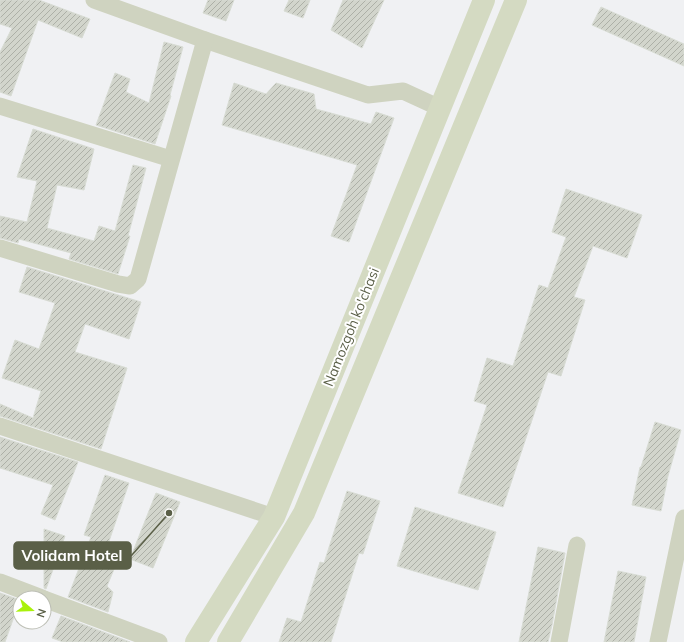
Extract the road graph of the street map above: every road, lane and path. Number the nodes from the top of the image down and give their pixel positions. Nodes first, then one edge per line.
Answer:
1 (94, 0) edge
2 (484, 0) edge
3 (516, 0) edge
4 (205, 40) junction
5 (0, 106) edge
6 (440, 108) junction
7 (171, 159) junction
8 (0, 248) edge
9 (0, 426) edge
10 (274, 517) junction
11 (684, 518) edge
12 (577, 544) dead end
13 (0, 582) edge
14 (22, 590) edge
15 (52, 601) edge
16 (159, 642) edge
17 (196, 642) edge
18 (228, 642) edge
19 (559, 642) edge
20 (658, 642) edge

1 - 4 street
2 - 6 main road, Namozgoh ko'chasi
3 - 18 main road, Namozgoh ko'chasi
4 - 6 street
4 - 7 street
5 - 7 street
6 - 10 main road, Namozgoh ko'chasi
7 - 8 street
9 - 10 street
10 - 17 main road, Namozgoh ko'chasi
11 - 20 street
12 - 19 street
13 - 14 street
15 - 16 street

